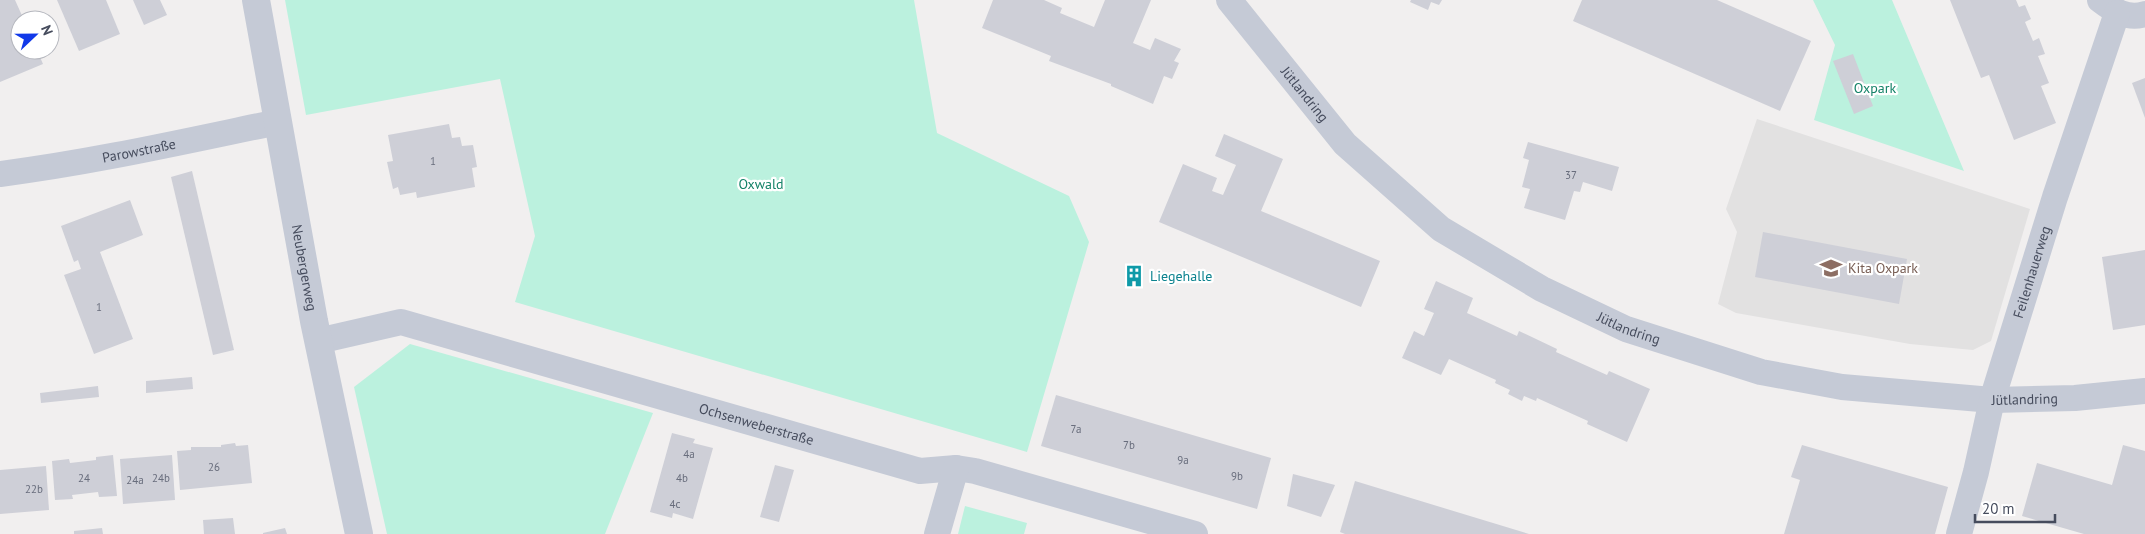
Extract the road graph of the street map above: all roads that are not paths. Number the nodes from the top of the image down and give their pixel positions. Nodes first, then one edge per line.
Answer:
1 (256, 0) edge
2 (1229, 0) edge
3 (2109, 6) edge
4 (2145, 14) edge
5 (278, 122) junction
6 (0, 174) edge
7 (318, 342) junction
8 (2145, 391) edge
9 (1992, 400) junction
10 (956, 468) junction
11 (359, 534) edge
12 (937, 534) edge
13 (1195, 534) edge
14 (1959, 534) edge

1 - 5 street, Neubergerweg
2 - 9 street, Jütlandring
3 - 4 street
3 - 9 street, Feilenhauerweg
5 - 6 street, Parowstraße
5 - 7 street, Neubergerweg
7 - 10 street, Ochsenweberstraße
7 - 11 street, Neubergerweg
8 - 9 street, Jütlandring
9 - 14 street, Feilenhauerweg
10 - 12 street
10 - 13 street, Ochsenweberstraße

